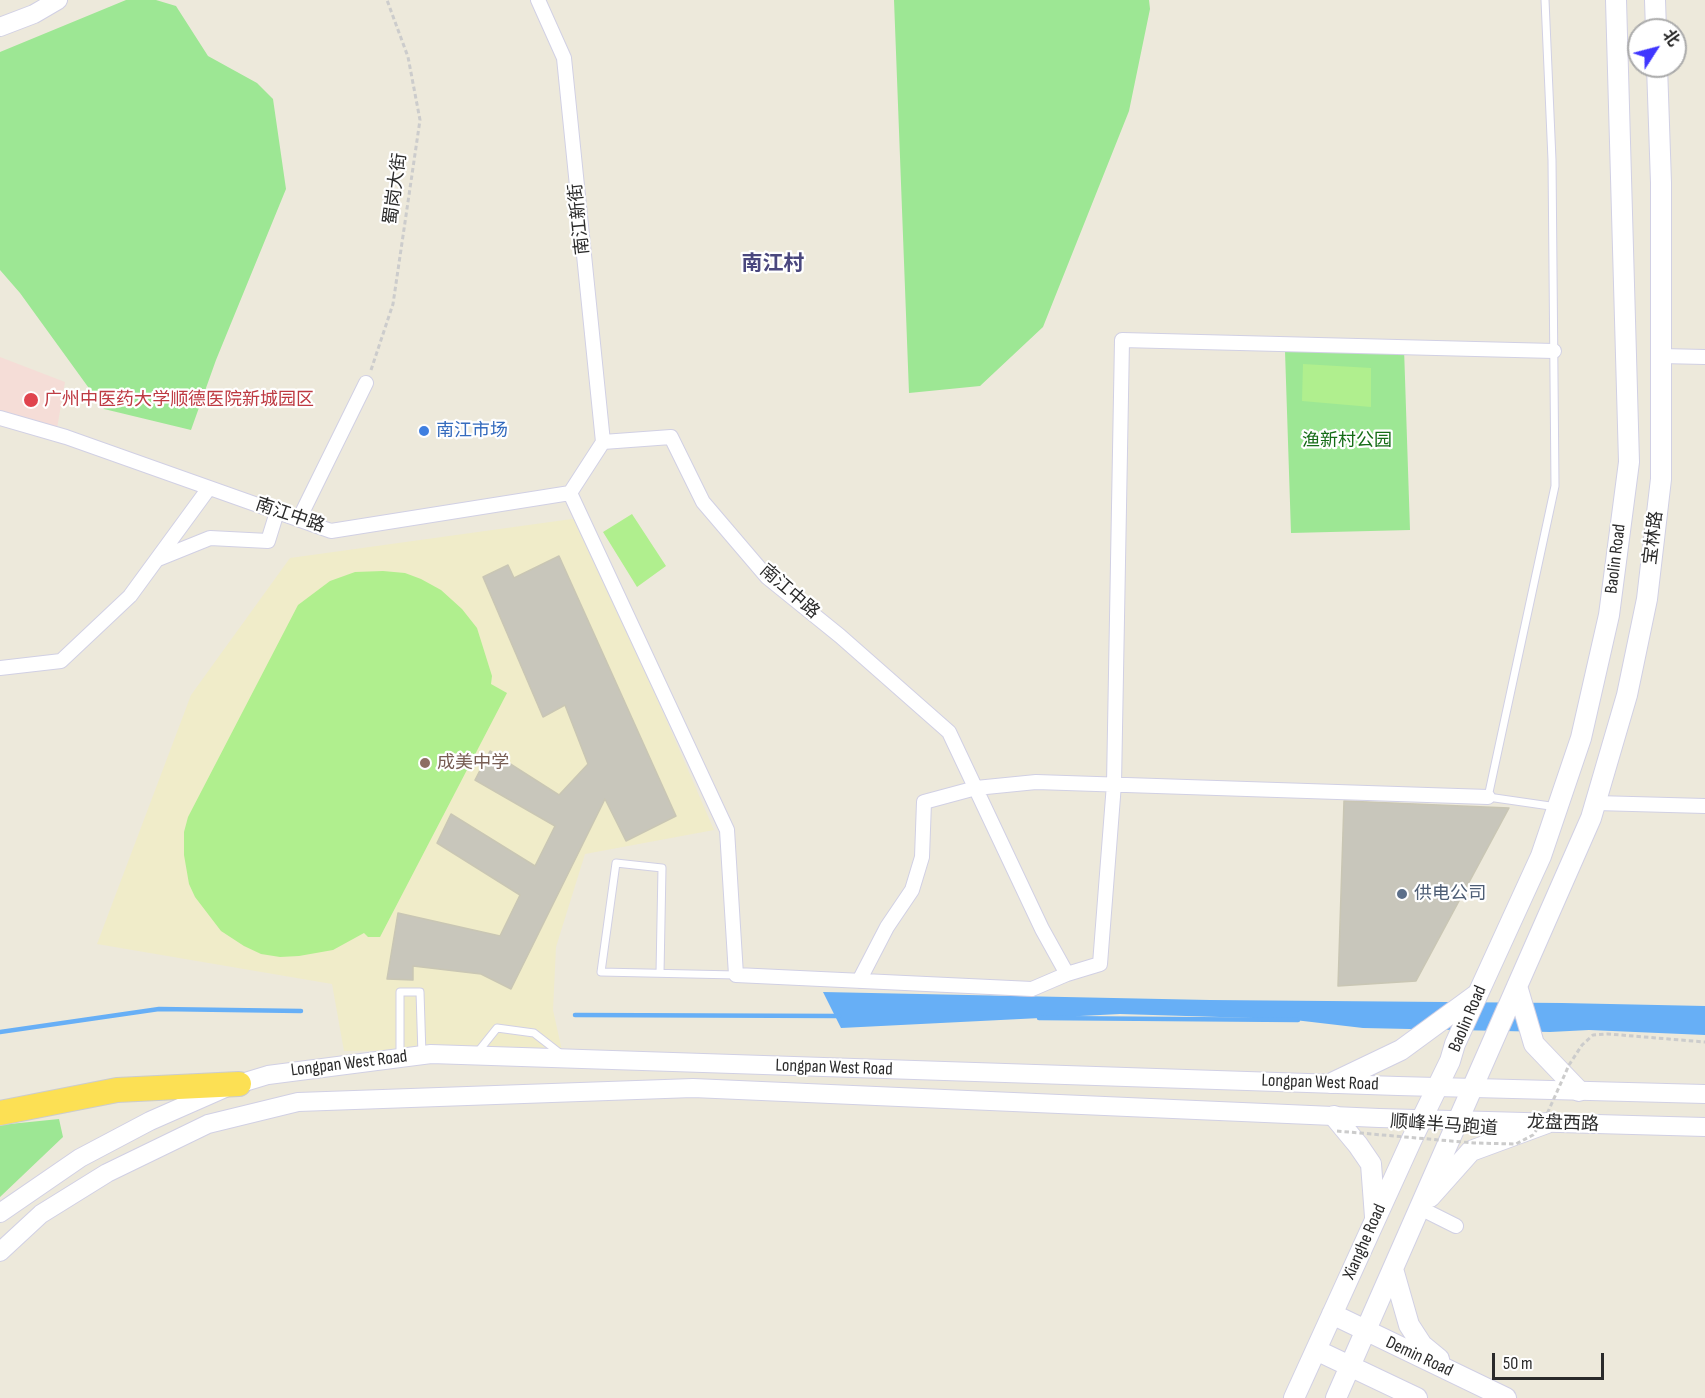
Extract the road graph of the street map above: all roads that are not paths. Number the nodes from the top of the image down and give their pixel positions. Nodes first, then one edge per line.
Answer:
1 (58, 0) edge
2 (538, 0) edge
3 (1545, 0) edge
4 (1616, 0) edge
5 (1655, 0) edge
6 (1656, 18) edge
7 (0, 27) edge
8 (1657, 78) edge
9 (1554, 351) junction
10 (1661, 356) junction
11 (1705, 357) edge
12 (366, 383) road end
13 (0, 418) edge
14 (603, 442) junction
15 (209, 488) junction
16 (570, 493) junction
17 (277, 512) junction
18 (298, 519) junction
19 (157, 559) junction
20 (0, 668) edge
21 (1114, 784) junction
22 (976, 788) junction
23 (1488, 797) junction
24 (1596, 803) junction
25 (1705, 806) edge
26 (1558, 807) junction
27 (660, 973) junction
28 (1067, 974) junction
29 (736, 975) junction
30 (859, 981) junction
31 (1517, 986) junction
32 (1479, 993) junction
33 (422, 1055) junction
34 (475, 1056) junction
35 (400, 1058) junction
36 (571, 1060) junction
37 (1332, 1083) junction
38 (239, 1084) junction
39 (1436, 1087) junction
40 (1473, 1087) junction
41 (1579, 1091) junction
42 (1705, 1094) edge
43 (0, 1113) edge
44 (1421, 1119) junction
45 (1459, 1120) junction
46 (1336, 1123) junction
47 (1547, 1123) junction
48 (1705, 1127) edge
49 (1420, 1208) junction
50 (0, 1213) edge
51 (1375, 1220) junction
52 (1456, 1226) dead end
53 (0, 1252) edge
54 (1393, 1269) junction
55 (1332, 1314) junction
56 (1365, 1331) junction
57 (1316, 1350) junction
58 (1350, 1367) junction
59 (1457, 1375) junction
60 (1294, 1398) edge
61 (1336, 1398) edge
62 (1417, 1398) edge
63 (1506, 1398) edge

1 - 7 street
2 - 14 street, 南江新街
3 - 9 lane
4 - 26 main road, Baolin Road
5 - 6 main road
8 - 10 main road, 宝林路
9 - 21 street
9 - 23 lane
10 - 11 street
10 - 24 main road, 宝林路
12 - 18 street
13 - 15 street, 南江中路
14 - 16 street
14 - 22 street, 南江中路
15 - 17 street, 南江中路
15 - 19 street
16 - 18 street, 南江中路
16 - 29 street
17 - 18 street, 南江中路
17 - 19 street
19 - 20 street
21 - 22 street
21 - 23 street
21 - 28 street
22 - 28 street, 南江中路
22 - 30 street
23 - 26 lane
24 - 25 street
24 - 31 main road, 宝林路
26 - 32 main road, Baolin Road
27 - 27 lane
27 - 29 lane
28 - 30 street
29 - 30 street
31 - 40 main road, 宝林路
31 - 41 main road
32 - 37 main road
32 - 39 main road, Baolin Road
33 - 34 street, Longpan West Road
33 - 35 street, Longpan West Road
33 - 35 lane
34 - 36 street, Longpan West Road
34 - 36 lane
35 - 38 street, Longpan West Road
36 - 37 street, Longpan West Road
37 - 39 street, Longpan West Road
38 - 43 highway
38 - 50 street, Longpan West Road
39 - 40 street, Longpan West Road
39 - 44 main road, Xianghe Road
40 - 41 street, Longpan West Road
40 - 45 main road, 宝林路
41 - 42 street, Longpan West Road
44 - 45 street, 龙盘西路
44 - 46 street, Longpan West Road
44 - 51 main road, Xianghe Road
45 - 47 street, 龙盘西路
45 - 49 main road, 宝林路
46 - 51 main road
46 - 53 street, Longpan West Road
47 - 48 street, 龙盘西路
47 - 49 main road
49 - 52 street
49 - 54 main road, 宝林路
51 - 55 main road, Xianghe Road
54 - 56 main road, 宝林路
54 - 59 main road
55 - 56 main road, Demin Road
55 - 57 main road, Xianghe Road
56 - 58 main road, 宝林路
56 - 59 main road, Demin Road
57 - 58 main road
57 - 60 main road, Xianghe Road
58 - 61 main road, 宝林路
58 - 62 main road
59 - 63 main road, Demin Road

